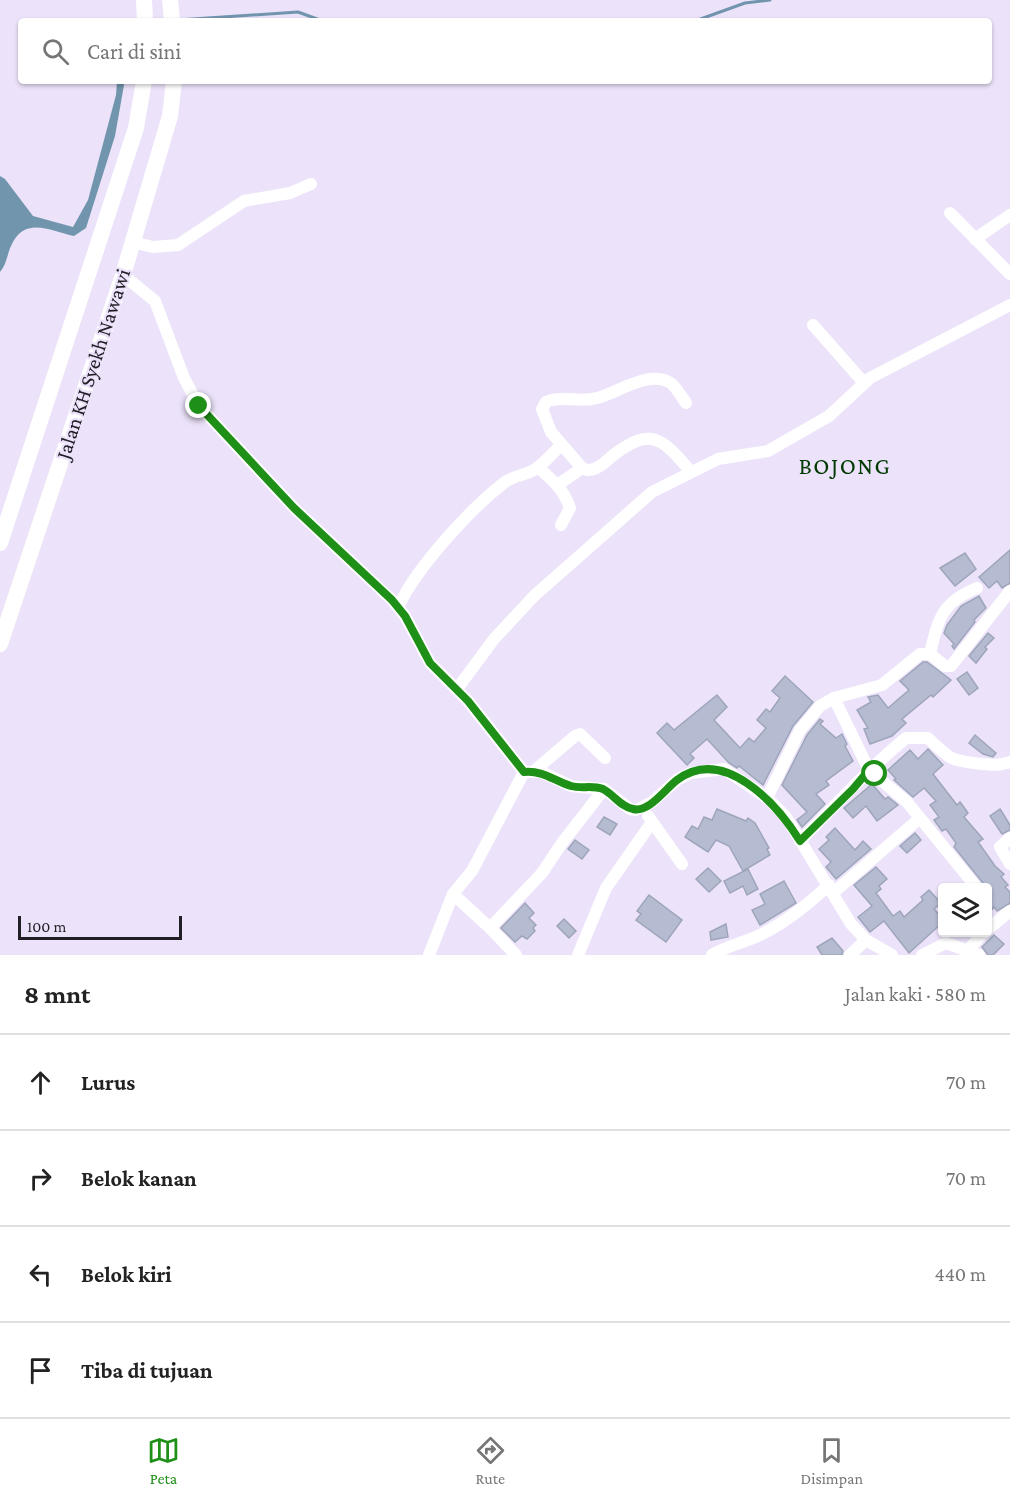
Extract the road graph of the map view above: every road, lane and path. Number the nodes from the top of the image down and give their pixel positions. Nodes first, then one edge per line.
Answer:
1 (144, 0) edge
2 (170, 0) edge
3 (145, 18) edge
4 (172, 18) edge
5 (143, 84) edge
6 (174, 84) edge
7 (311, 184) dead end
8 (950, 213) dead end
9 (1010, 215) edge
10 (975, 239) junction
11 (132, 242) junction
12 (1010, 274) edge
13 (123, 275) junction
14 (1010, 305) edge
15 (813, 325) dead end
16 (864, 383) junction
17 (686, 403) dead end
18 (561, 445) junction
19 (538, 467) junction
20 (582, 468) junction
21 (691, 472) junction
22 (559, 484) junction
23 (561, 525) dead end
24 (0, 543) edge
25 (976, 588) dead end
26 (1008, 596) edge
27 (398, 607) junction
28 (0, 644) edge
29 (930, 654) junction
30 (457, 689) junction
31 (834, 698) junction
32 (605, 758) dead end
33 (1010, 762) edge
34 (869, 770) junction
35 (529, 771) junction
36 (604, 789) junction
37 (767, 798) junction
38 (644, 808) junction
39 (920, 818) junction
40 (652, 822) junction
41 (1010, 838) edge
42 (800, 841) junction
43 (682, 864) dead end
44 (1010, 864) edge
45 (973, 883) edge
46 (831, 889) junction
47 (453, 894) junction
48 (1010, 911) edge
49 (992, 924) edge
50 (490, 928) junction
51 (952, 937) edge
52 (982, 937) edge
53 (866, 940) junction
54 (947, 943) junction
55 (974, 952) edge
56 (429, 955) edge
57 (516, 955) edge
58 (578, 955) edge
59 (712, 955) edge
60 (850, 955) edge
61 (892, 955) edge
62 (922, 955) edge

1 - 3 main road
2 - 4 main road
5 - 24 main road, Jalan KH Syekh Nawawi
6 - 11 main road, Jalan KH Syekh Nawawi
7 - 11 street
8 - 10 street
9 - 10 street
10 - 12 street
11 - 13 main road, Jalan KH Syekh Nawawi
13 - 27 street
13 - 28 main road, Jalan KH Syekh Nawawi
14 - 16 street
15 - 16 street
16 - 21 street
17 - 18 street
18 - 19 street
18 - 20 street
19 - 22 street
19 - 27 street
20 - 21 street
20 - 22 street
21 - 30 street
22 - 23 street
25 - 29 street
26 - 29 street
27 - 30 street
29 - 31 street
30 - 35 street
31 - 34 street
31 - 37 street
32 - 35 street
33 - 34 street
34 - 39 street
34 - 42 street
35 - 36 street
35 - 47 street
36 - 38 street
36 - 50 street
37 - 38 street
37 - 42 street
38 - 40 street
39 - 45 street
39 - 46 street
40 - 43 street
40 - 58 street
41 - 44 street
42 - 46 street
46 - 53 street
46 - 59 street
47 - 50 street
47 - 56 street
48 - 49 street
50 - 57 street
51 - 54 street
52 - 55 street
53 - 60 street
53 - 61 street
54 - 55 street
54 - 62 street

